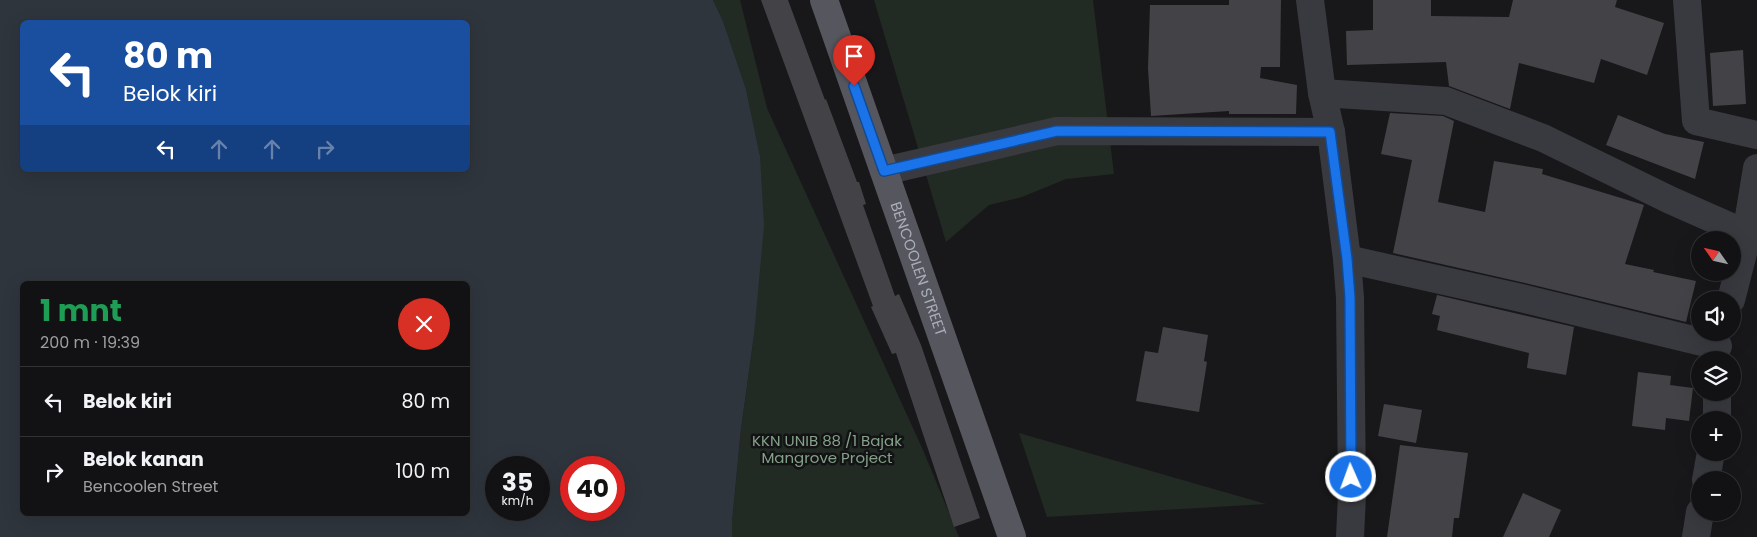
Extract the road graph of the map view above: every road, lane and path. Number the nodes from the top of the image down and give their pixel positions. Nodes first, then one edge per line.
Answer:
1 (824, 0) edge
2 (1310, 0) edge
3 (1687, 0) edge
4 (1322, 93) junction
5 (1330, 132) junction
6 (1757, 135) edge
7 (1757, 168) edge
8 (884, 171) junction
9 (1747, 234) junction
10 (1347, 259) junction
11 (1733, 291) edge
12 (1719, 346) edge
13 (1699, 521) edge
14 (1012, 537) edge
15 (1350, 537) edge
16 (1696, 537) edge

1 - 8 main road, BENCOOLEN STREET
2 - 4 street
3 - 6 street
4 - 5 street
4 - 9 street
5 - 8 street
5 - 10 street
7 - 9 street
8 - 14 main road, BENCOOLEN STREET
9 - 11 street
10 - 12 street
10 - 15 street
13 - 16 street

